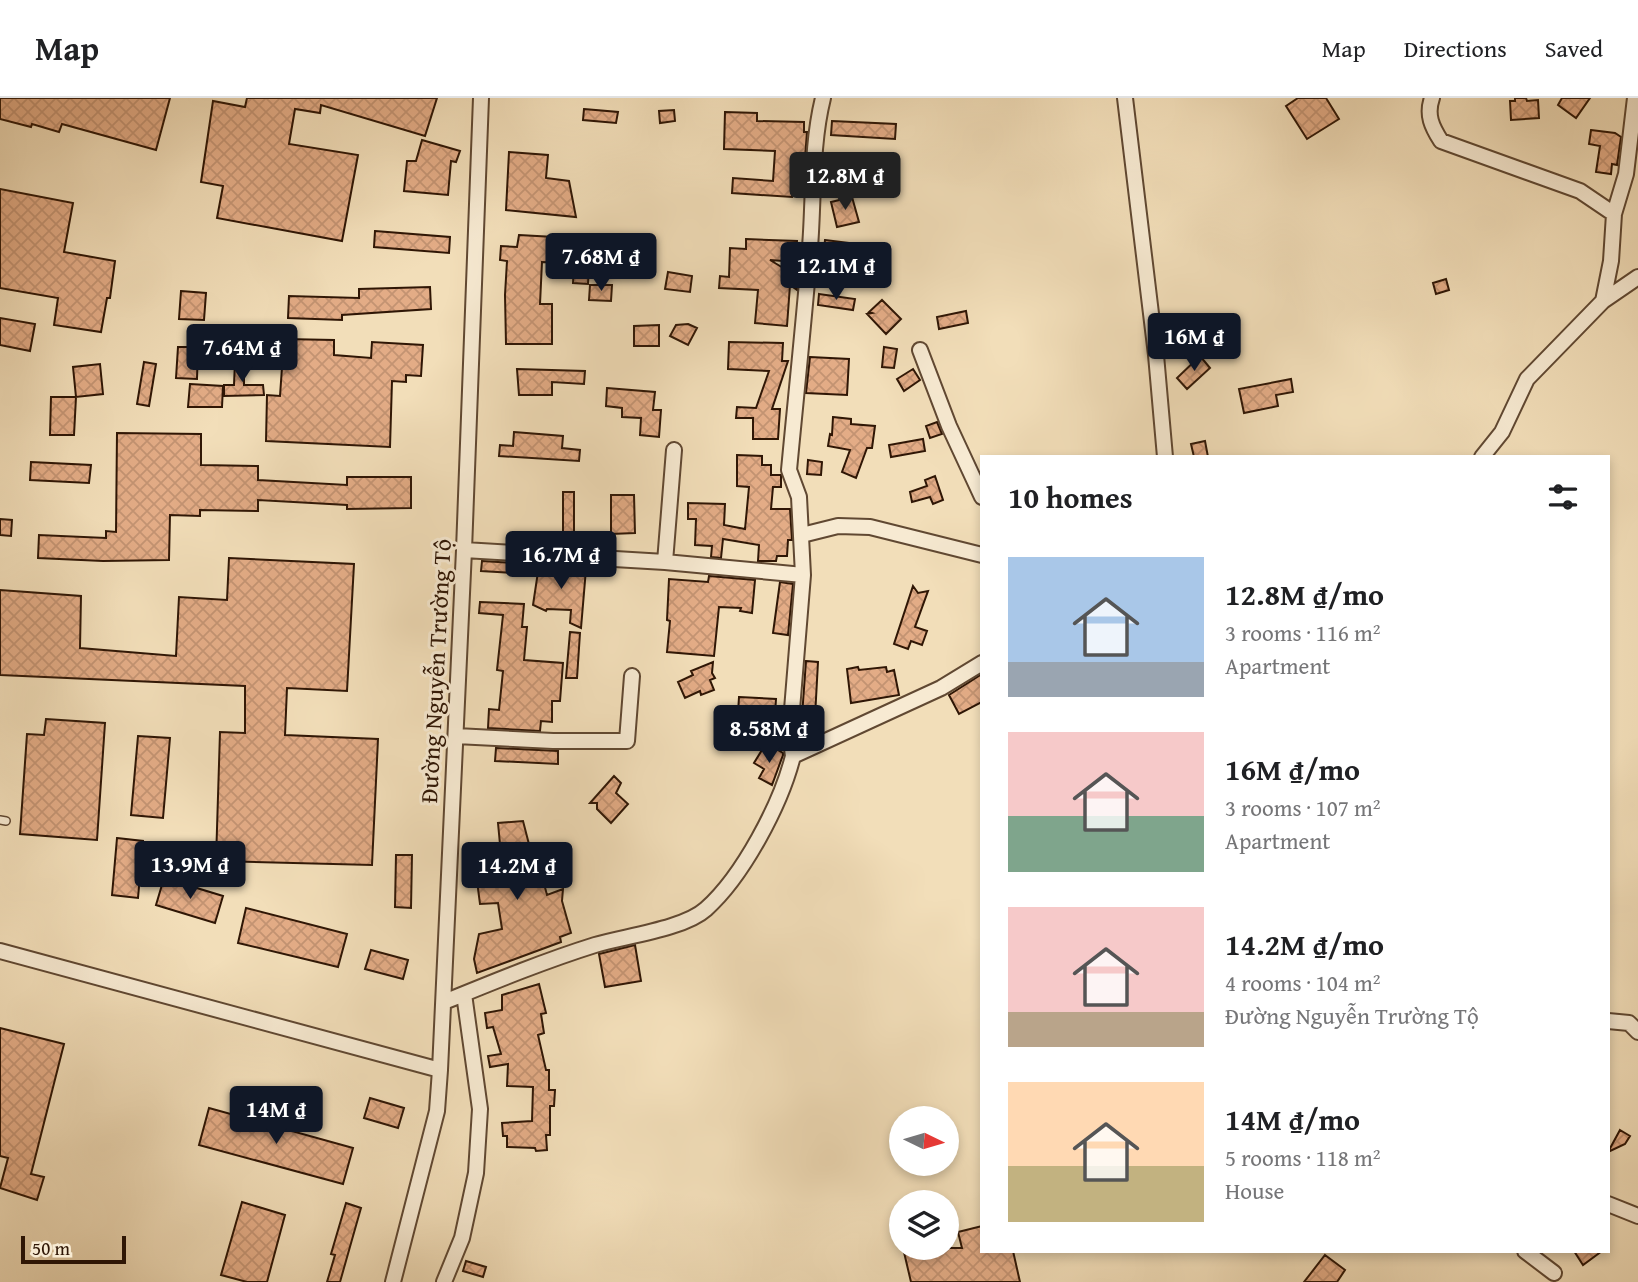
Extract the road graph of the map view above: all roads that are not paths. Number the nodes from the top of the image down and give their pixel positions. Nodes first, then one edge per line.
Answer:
1 (481, 98) edge
2 (823, 98) edge
3 (1125, 98) edge
4 (1432, 98) edge
5 (1635, 98) edge
6 (1614, 214) junction
7 (1638, 277) edge
8 (1603, 301) junction
9 (920, 350) dead end
10 (674, 450) dead end
11 (1165, 455) edge
12 (1484, 455) edge
13 (980, 493) edge
14 (802, 534) junction
15 (464, 550) junction
16 (980, 554) edge
17 (665, 562) junction
18 (803, 575) junction
19 (980, 664) edge
20 (632, 676) dead end
21 (456, 736) junction
22 (793, 756) junction
23 (0, 951) edge
24 (464, 994) junction
25 (444, 1002) junction
26 (1610, 1021) edge
27 (1638, 1032) edge
28 (440, 1070) junction
29 (1610, 1205) edge
30 (1638, 1216) edge
31 (1528, 1253) edge
32 (1554, 1273) dead end
33 (393, 1282) edge
34 (444, 1282) edge

1 - 15 street, Đường Nguyễn Trường Tộ
2 - 14 street
3 - 11 street
4 - 6 street
5 - 6 street
6 - 8 street
7 - 8 street
8 - 12 street
9 - 13 street
10 - 17 street
14 - 16 street
14 - 18 street
15 - 17 street
15 - 21 street, Đường Nguyễn Trường Tộ
17 - 18 street
18 - 22 street
19 - 22 street
20 - 21 street
21 - 25 street, Đường Nguyễn Trường Tộ
22 - 24 street
23 - 28 street
24 - 25 street
24 - 34 street
25 - 28 street, Đường Nguyễn Trường Tộ
26 - 27 street
28 - 33 street, Đường Nguyễn Trường Tộ
29 - 30 street
31 - 32 street

